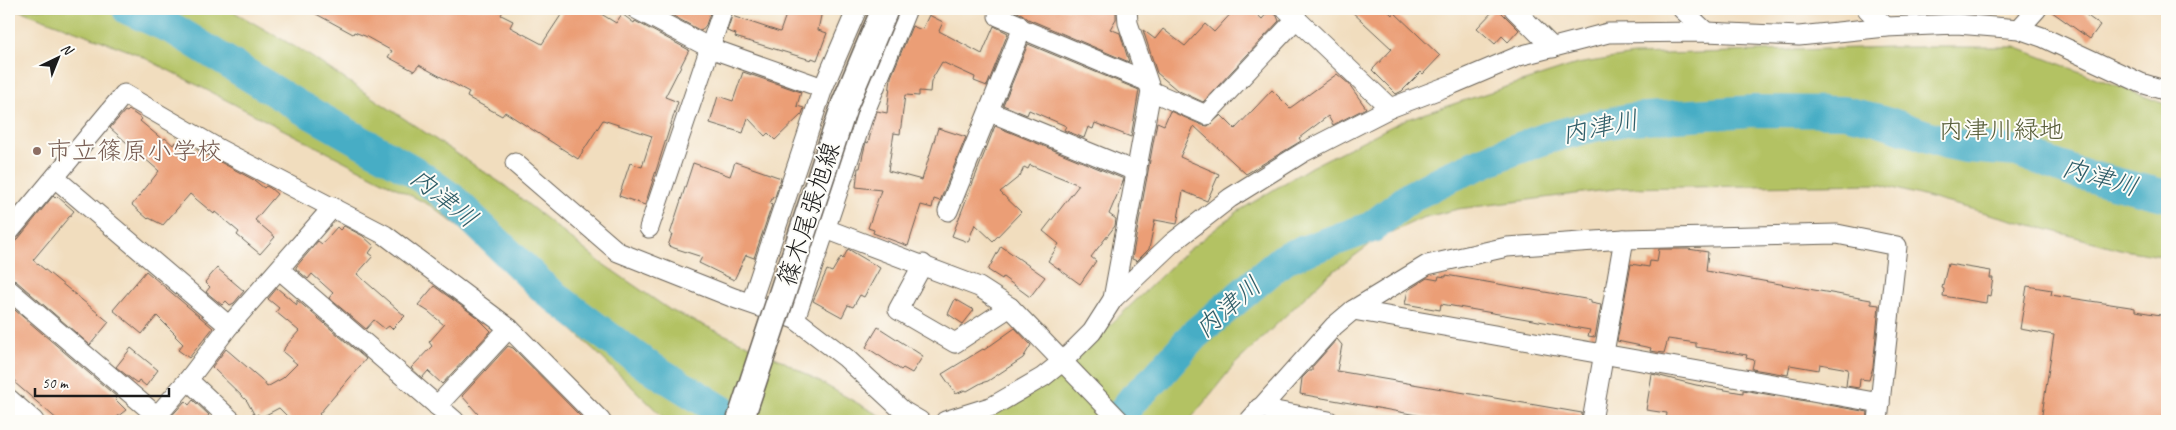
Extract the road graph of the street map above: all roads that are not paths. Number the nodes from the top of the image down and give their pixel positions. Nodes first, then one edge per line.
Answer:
1 (636, 9) edge
2 (723, 9) edge
3 (857, 9) edge
4 (886, 9) edge
5 (907, 9) edge
6 (1127, 9) edge
7 (1514, 9) edge
8 (1682, 9) edge
9 (1867, 9) edge
10 (2037, 9) edge
11 (1292, 14) edge
12 (998, 16) dead end
13 (1886, 27) junction
14 (1022, 29) junction
15 (2020, 29) junction
16 (1706, 32) junction
17 (710, 48) junction
18 (1553, 48) junction
19 (1148, 86) junction
20 (823, 88) junction
21 (2167, 91) edge
22 (1390, 108) junction
23 (990, 112) junction
24 (516, 163) dead end
25 (1137, 172) junction
26 (54, 178) junction
27 (333, 207) junction
28 (948, 211) dead end
29 (649, 228) dead end
30 (826, 229) junction
31 (9, 232) edge
32 (1624, 239) junction
33 (923, 264) junction
34 (280, 270) junction
35 (9, 290) edge
36 (1113, 299) junction
37 (751, 303) junction
38 (1010, 307) junction
39 (1353, 310) junction
40 (795, 319) junction
41 (229, 326) junction
42 (509, 328) junction
43 (1604, 355) junction
44 (1068, 366) junction
45 (188, 380) junction
46 (9, 400) edge
47 (437, 406) junction
48 (1879, 412) edge
49 (1254, 415) edge
50 (156, 419) edge
51 (34, 421) edge
52 (232, 421) edge
53 (455, 421) edge
54 (601, 421) edge
55 (740, 421) edge
56 (920, 421) edge
57 (945, 421) edge
58 (1120, 421) edge
59 (1329, 421) edge
60 (1592, 421) edge

1 - 17 street
2 - 17 street
3 - 20 street
4 - 55 main road, 篠木尾張旭線, bridge
5 - 30 street
6 - 19 street
7 - 18 street
8 - 16 street
9 - 13 street
10 - 15 street
11 - 19 street
11 - 22 street
12 - 14 street
13 - 15 street
13 - 16 street
14 - 19 street
14 - 23 street
15 - 21 street
16 - 18 street
17 - 20 street
17 - 29 street
18 - 22 street
19 - 25 street
20 - 37 street
22 - 36 street
23 - 25 street
23 - 28 street
24 - 37 street
25 - 36 street
26 - 27 street
26 - 31 street
26 - 41 street
27 - 34 street
27 - 42 street
30 - 33 street
30 - 40 street
32 - 39 street
32 - 43 street
32 - 48 street
33 - 38 street
33 - 38 street
34 - 41 street
34 - 47 street
35 - 50 street
36 - 44 street
37 - 40 street
38 - 44 street
39 - 43 street
39 - 49 street
40 - 56 street
41 - 45 street
42 - 47 street
42 - 54 street
43 - 48 street
43 - 60 street
44 - 57 street
44 - 58 street
45 - 50 street
45 - 52 street
46 - 51 street
47 - 53 street
49 - 59 street

